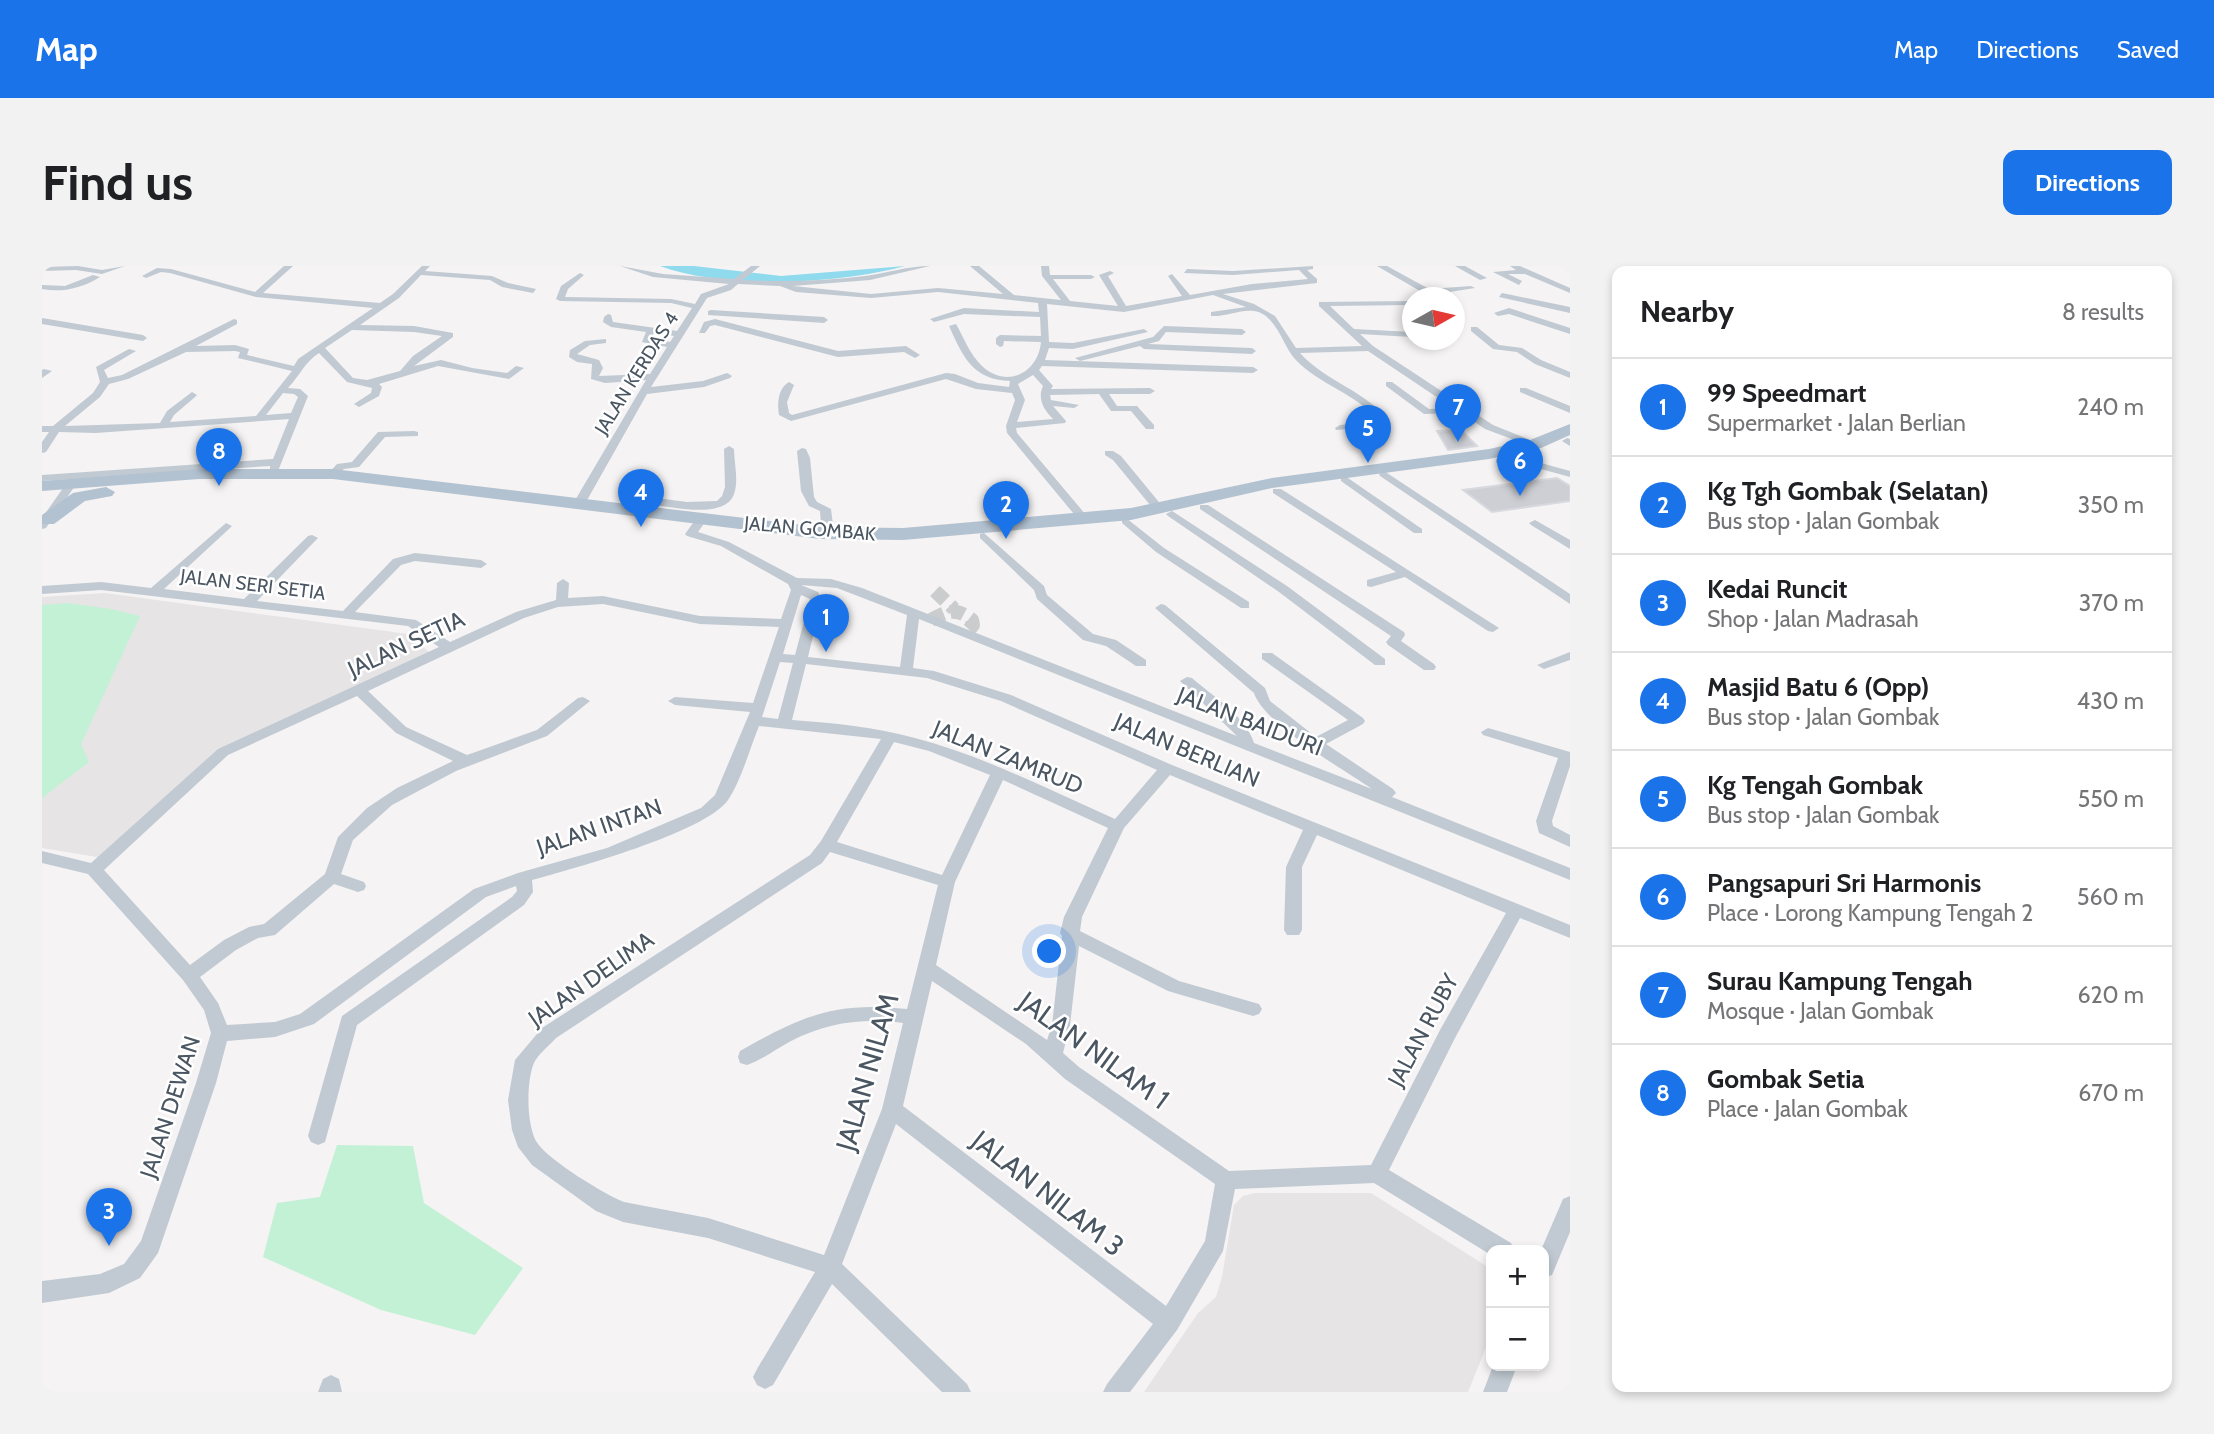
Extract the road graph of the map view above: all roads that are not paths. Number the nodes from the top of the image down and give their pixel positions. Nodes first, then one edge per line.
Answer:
1 (121, 266) edge
2 (289, 266) edge
3 (624, 266) edge
4 (737, 266) edge
5 (926, 266) edge
6 (974, 266) edge
7 (1045, 266) edge
8 (1232, 266) edge
9 (1313, 266) edge
10 (1381, 266) edge
11 (1459, 266) edge
12 (1514, 266) edge
13 (753, 268) edge
14 (42, 269) edge
15 (424, 269) edge
16 (1185, 269) edge
17 (1302, 269) junction
18 (1525, 269) edge
19 (1110, 272) dead end
20 (1221, 273) junction
21 (580, 275) dead end
22 (146, 276) dead end
23 (889, 276) junction
24 (1172, 276) dead end
25 (96, 277) dead end
26 (1047, 277) junction
27 (1091, 278) dead end
28 (1483, 278) dead end
29 (738, 282) junction
30 (1519, 283) dead end
31 (784, 286) junction
32 (42, 287) edge
33 (1419, 287) edge
34 (1471, 288) dead end
35 (637, 289) dead end
36 (1465, 289) edge
37 (533, 291) dead end
38 (1570, 291) edge
39 (910, 293) junction
40 (1207, 293) junction
41 (832, 294) junction
42 (1086, 294) dead end
43 (256, 295) junction
44 (1502, 295) dead end
45 (1010, 296) junction
46 (1188, 297) junction
47 (1042, 299) junction
48 (630, 300) junction
49 (1065, 300) junction
50 (1402, 303) edge
51 (978, 304) dead end
52 (380, 306) junction
53 (1254, 308) junction
54 (1124, 309) junction
55 (696, 310) junction
56 (1570, 310) edge
57 (826, 311) junction
58 (964, 311) junction
59 (1498, 313) dead end
60 (1043, 314) junction
61 (1214, 314) dead end
62 (608, 317) dead end
63 (933, 319) dead end
64 (42, 320) edge
65 (234, 322) dead end
66 (120, 323) dead end
67 (205, 326) dead end
68 (953, 326) dead end
69 (349, 327) junction
70 (222, 329) junction
71 (103, 330) junction
72 (652, 330) junction
73 (682, 330) junction
74 (827, 330) dead end
75 (702, 331) junction
76 (1351, 331) junction
77 (1482, 331) dead end
78 (1570, 331) edge
79 (1143, 332) dead end
80 (1242, 332) dead end
81 (717, 334) dead end
82 (1077, 334) dead end
83 (1402, 334) edge
84 (143, 338) dead end
85 (603, 341) dead end
86 (1045, 342) junction
87 (1000, 344) dead end
88 (672, 345) junction
89 (1077, 345) junction
90 (1135, 346) junction
91 (320, 348) junction
92 (1370, 348) junction
93 (184, 349) junction
94 (1334, 349) junction
95 (132, 351) dead end
96 (1252, 351) dead end
97 (1292, 351) junction
98 (915, 355) dead end
99 (1344, 357) dead end
100 (1054, 363) junction
101 (1037, 367) junction
102 (519, 368) dead end
103 (297, 369) junction
104 (1253, 370) dead end
105 (400, 375) junction
106 (1570, 375) edge
107 (727, 376) dead end
108 (652, 377) junction
109 (105, 382) junction
110 (371, 382) junction
111 (789, 384) dead end
112 (1015, 384) junction
113 (1389, 384) dead end
114 (281, 390) junction
115 (1101, 390) junction
116 (1523, 390) dead end
117 (644, 391) junction
118 (1150, 391) dead end
119 (192, 395) dead end
120 (1046, 397) junction
121 (359, 404) dead end
122 (1074, 405) dead end
123 (1465, 410) junction
124 (1570, 410) edge
125 (295, 416) junction
126 (260, 418) junction
127 (163, 426) junction
128 (1011, 426) junction
129 (1150, 427) dead end
130 (1340, 428) dead end
131 (42, 429) edge
132 (55, 430) junction
133 (414, 434) dead end
134 (1569, 438) edge
135 (1536, 448) junction
136 (729, 449) dead end
137 (42, 450) edge
138 (803, 451) dead end
139 (1109, 453) dead end
140 (1500, 461) junction
141 (275, 467) junction
142 (1550, 468) junction
143 (333, 474) junction
144 (1384, 474) junction
145 (1570, 474) edge
146 (42, 478) edge
147 (1345, 478) junction
148 (42, 486) edge
149 (146, 486) junction
150 (69, 488) junction
151 (1277, 491) junction
152 (42, 494) edge
153 (42, 500) edge
154 (580, 502) junction
155 (1204, 507) junction
156 (635, 509) junction
157 (1166, 512) junction
158 (1082, 517) junction
159 (1126, 521) junction
160 (44, 523) edge
161 (1535, 523) dead end
162 (226, 526) dead end
163 (710, 529) junction
164 (1418, 531) dead end
165 (820, 533) junction
166 (984, 536) junction
167 (312, 538) dead end
168 (1570, 545) edge
169 (481, 564) dead end
170 (1403, 573) junction
171 (563, 583) dead end
172 (1371, 583) dead end
173 (796, 586) junction
174 (42, 590) edge
175 (155, 591) junction
176 (1570, 600) edge
177 (562, 602) junction
178 (247, 603) junction
179 (1245, 605) dead end
180 (1161, 608) dead end
181 (914, 613) junction
182 (346, 615) junction
183 (787, 622) junction
184 (1493, 628) dead end
185 (451, 649) junction
186 (1267, 656) dead end
187 (1570, 656) edge
188 (774, 657) junction
189 (800, 659) junction
190 (1380, 662) dead end
191 (1141, 663) dead end
192 (1544, 665) dead end
193 (1429, 667) dead end
194 (906, 670) junction
195 (1187, 681) dead end
196 (359, 690) junction
197 (583, 701) dead end
198 (675, 701) dead end
199 (756, 714) junction
200 (785, 723) junction
201 (1488, 732) dead end
202 (889, 738) junction
203 (1317, 743) junction
204 (1247, 744) junction
205 (1568, 756) edge
206 (466, 761) junction
207 (1167, 768) junction
208 (998, 774) junction
209 (1409, 808) junction
210 (1117, 827) junction
211 (1312, 828) junction
212 (1562, 839) edge
213 (827, 845) junction
214 (42, 857) edge
215 (94, 870) junction
216 (1570, 874) edge
217 (332, 877) junction
218 (524, 877) junction
219 (947, 882) junction
220 (358, 886) dead end
221 (1515, 911) junction
222 (1293, 930) dead end
223 (1570, 932) edge
224 (1069, 933) junction
225 (926, 968) junction
226 (189, 975) junction
227 (329, 1003) junction
228 (1253, 1009) dead end
229 (913, 1017) junction
230 (349, 1021) junction
231 (220, 1033) junction
232 (1053, 1054) junction
233 (747, 1057) dead end
234 (892, 1109) junction
235 (318, 1136) dead end
236 (1377, 1174) junction
237 (1226, 1180) junction
238 (1570, 1206) edge
239 (1495, 1245) edge
240 (1549, 1256) edge
241 (830, 1268) junction
242 (42, 1292) edge
243 (1169, 1322) junction
244 (1503, 1371) edge
245 (765, 1377) dead end
246 (960, 1392) edge
247 (1115, 1392) edge
248 (1495, 1392) edge

1 - 14 street
2 - 43 street
3 - 29 street
4 - 13 street
5 - 23 street
6 - 45 street
7 - 26 street
8 - 20 street
9 - 17 street
10 - 33 street
11 - 28 street
12 - 18 street
13 - 29 street
15 - 37 street
15 - 52 street
16 - 20 street
16 - 40 street
17 - 20 street
17 - 40 street
18 - 30 street
18 - 38 street
19 - 54 street
21 - 48 street
22 - 43 street
23 - 31 street
23 - 39 street
24 - 46 street
25 - 32 street
26 - 27 street
26 - 49 street
29 - 31 street
29 - 55 street, JALAN KERDAS 4
31 - 41 street
34 - 36 street
35 - 48 street
39 - 41 street
39 - 45 street
40 - 46 street
40 - 53 street
41 - 57 street
42 - 49 street
43 - 52 street
44 - 56 street
45 - 47 street
46 - 54 street
47 - 49 street
47 - 60 street
48 - 55 street
49 - 54 street
50 - 76 street
51 - 58 street
52 - 69 street
53 - 61 street
53 - 97 street
55 - 57 street
55 - 73 street, JALAN KERDAS 4
57 - 74 street
58 - 60 street
58 - 63 street
59 - 78 street
60 - 86 street
62 - 72 street
64 - 71 street
65 - 70 street
66 - 71 street
67 - 70 street
68 - 112 street
69 - 91 street
69 - 105 street
70 - 93 street
71 - 84 street
72 - 73 street
72 - 88 street
73 - 75 street
73 - 88 street, JALAN KERDAS 4
75 - 81 street
75 - 98 street
76 - 83 street
76 - 92 street
77 - 106 street
79 - 89 street
80 - 90 street
82 - 89 street
85 - 108 street
86 - 87 street
86 - 89 street
86 - 101 street
88 - 108 street, JALAN KERDAS 4
90 - 96 street
90 - 100 street
91 - 103 street
91 - 110 street
92 - 94 street
92 - 123 street
93 - 103 street
93 - 109 street
94 - 97 street
94 - 99 street
95 - 109 street
97 - 130 street
100 - 101 street
100 - 104 street
101 - 112 street
101 - 120 street
102 - 105 street
103 - 114 street
105 - 110 street
107 - 117 street
108 - 117 street, JALAN KERDAS 4
109 - 132 street
110 - 121 street
111 - 112 street
112 - 128 street
113 - 123 street
114 - 125 street
114 - 126 street
115 - 118 street
115 - 120 street
115 - 129 street
116 - 124 street
117 - 154 street, JALAN KERDAS 4
119 - 127 street
120 - 122 street
120 - 128 street
123 - 135 street
125 - 126 street
125 - 141 street
126 - 127 street
127 - 132 street
128 - 158 street
131 - 132 street
132 - 137 street
133 - 143 street
134 - 135 main road, JALAN GOMBAK
135 - 140 main road, JALAN GOMBAK
135 - 142 street
135 - 157 main road, JALAN GOMBAK
136 - 156 street
138 - 165 street
139 - 157 street
140 - 142 street
140 - 144 main road, JALAN GOMBAK
141 - 143 main road, JALAN GOMBAK
141 - 146 street
141 - 150 main road, JALAN GOMBAK
142 - 145 street
143 - 154 main road, JALAN GOMBAK
144 - 147 main road, JALAN GOMBAK
144 - 176 street
147 - 151 main road, JALAN GOMBAK
147 - 164 street
148 - 150 main road, JALAN GOMBAK
149 - 150 main road, JALAN GOMBAK
149 - 160 main road
149 - 163 main road, JALAN GOMBAK
150 - 152 main road, JALAN GOMBAK
150 - 160 street
151 - 155 main road, JALAN GOMBAK
151 - 170 street
153 - 160 main road
154 - 156 main road, JALAN GOMBAK
155 - 157 main road, JALAN GOMBAK
155 - 193 street
156 - 163 main road, JALAN GOMBAK
157 - 158 main road, JALAN GOMBAK
157 - 159 main road, JALAN GOMBAK
157 - 190 street
158 - 165 main road, JALAN GOMBAK
159 - 166 main road, JALAN GOMBAK
159 - 179 street
161 - 168 street
162 - 175 street
163 - 165 main road, JALAN GOMBAK
163 - 166 main road, JALAN GOMBAK
163 - 173 street
166 - 191 street
167 - 178 street
169 - 182 street
170 - 172 street
170 - 184 street
171 - 177 street
173 - 181 street, JALAN BAIDURI
173 - 183 street, JALAN INTAN
173 - 189 street
174 - 175 street, JALAN SERI SETIA
175 - 178 street, JALAN SERI SETIA
177 - 183 street, JALAN SETIA
177 - 185 street, JALAN SETIA
178 - 182 street, JALAN SERI SETIA
180 - 203 street
181 - 194 street
181 - 204 street, JALAN BAIDURI
182 - 185 street, JALAN SERI SETIA
183 - 188 street, JALAN INTAN
185 - 196 street, JALAN SETIA
186 - 203 street
187 - 192 street
188 - 189 street, JALAN BERLIAN
188 - 199 street, JALAN INTAN
189 - 194 street, JALAN BERLIAN
189 - 200 street
194 - 207 street, JALAN BERLIAN
195 - 204 street
196 - 206 street
196 - 215 street, JALAN SETIA
197 - 206 street
198 - 199 street, JALAN ZAMRUD
199 - 200 street, JALAN ZAMRUD
199 - 218 street, JALAN INTAN
200 - 202 street, JALAN ZAMRUD
201 - 205 street
202 - 208 street, JALAN ZAMRUD
202 - 213 street, JALAN DELIMA
203 - 209 street
204 - 209 street, JALAN BAIDURI
205 - 212 street
206 - 217 street
207 - 210 street
207 - 211 street, JALAN BERLIAN
208 - 210 street, JALAN ZAMRUD
208 - 219 street, JALAN NILAM
209 - 216 street, JALAN BAIDURI
210 - 224 street
211 - 221 street, JALAN BERLIAN
211 - 222 street
213 - 219 street
213 - 241 street, JALAN DELIMA
214 - 215 street
215 - 226 street, JALAN DEWAN
217 - 220 street
217 - 226 street
218 - 227 street, JALAN INTAN
218 - 230 street
219 - 225 street, JALAN NILAM
221 - 223 street, JALAN BERLIAN
221 - 236 street, JALAN RUBY
224 - 228 street
224 - 232 street
225 - 229 street, JALAN NILAM
225 - 232 street, JALAN NILAM 1
226 - 231 street, JALAN DEWAN
227 - 230 street
227 - 231 street, JALAN INTAN
229 - 233 street
229 - 234 street, JALAN NILAM
230 - 235 street
231 - 242 street, JALAN DEWAN
232 - 237 street, JALAN NILAM 1
234 - 241 street, JALAN NILAM
234 - 243 street, JALAN NILAM 3
236 - 237 street
236 - 239 street
237 - 243 street
238 - 240 street
241 - 245 street, JALAN NILAM
241 - 246 street
243 - 247 street
244 - 248 street

